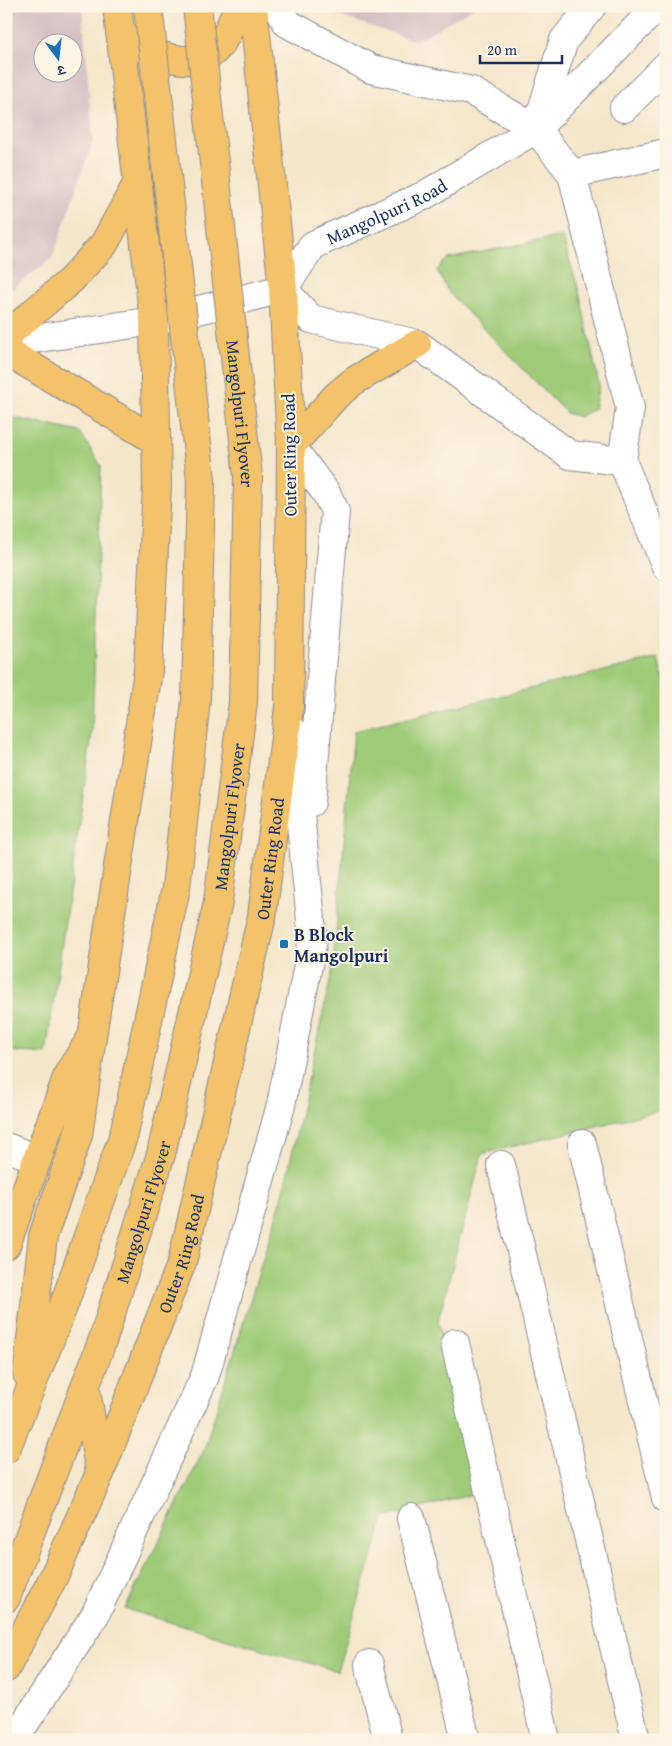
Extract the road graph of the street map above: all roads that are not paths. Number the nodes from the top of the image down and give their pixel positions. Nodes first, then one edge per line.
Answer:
1 (148, 6) edge
2 (197, 6) edge
3 (238, 6) edge
4 (253, 6) edge
5 (278, 6) edge
6 (565, 6) edge
7 (592, 6) edge
8 (658, 6) edge
9 (117, 12) edge
10 (564, 40) junction
11 (666, 66) edge
12 (624, 108) dead end
13 (536, 129) junction
14 (666, 153) edge
15 (572, 174) junction
16 (137, 184) junction
17 (284, 289) junction
18 (154, 321) junction
19 (6, 336) edge
20 (6, 344) edge
21 (417, 344) junction
22 (6, 351) edge
23 (156, 440) junction
24 (291, 446) junction
25 (622, 461) junction
26 (666, 566) edge
27 (289, 707) junction
28 (306, 865) junction
29 (92, 1037) junction
30 (582, 1144) dead end
31 (6, 1147) edge
32 (37, 1159) junction
33 (501, 1165) dead end
34 (8, 1237) edge
35 (455, 1343) dead end
36 (86, 1388) junction
37 (23, 1408) junction
38 (6, 1449) edge
39 (100, 1473) junction
40 (666, 1498) edge
41 (411, 1518) dead end
42 (6, 1598) edge
43 (369, 1664) dead end
44 (6, 1668) edge
45 (14, 1740) edge
46 (388, 1740) edge
47 (466, 1740) edge
48 (546, 1740) edge
49 (636, 1740) edge

1 - 37 main road, bridge
2 - 36 main road, Mangolpuri Flyover, bridge
3 - 9 main road
4 - 17 main road, Outer Ring Road
5 - 13 street
6 - 10 street
7 - 10 street
8 - 13 street, Mangolpuri Road
9 - 16 main road
10 - 13 street
11 - 12 street
13 - 15 street
13 - 17 street, Mangolpuri Road
14 - 15 street
15 - 25 street
16 - 18 main road
16 - 19 main road
17 - 18 street
17 - 21 street
17 - 24 main road, Outer Ring Road
18 - 20 street
18 - 23 main road
21 - 24 main road
21 - 25 street
22 - 23 main road
23 - 29 main road
24 - 27 main road, Outer Ring Road
24 - 28 street
25 - 26 street
27 - 28 street
27 - 39 main road, Outer Ring Road
28 - 45 street
29 - 32 main road
29 - 37 main road
30 - 40 street
31 - 32 street
32 - 34 main road
33 - 49 street
35 - 48 street
36 - 39 main road
36 - 42 main road, Mangolpuri Flyover
37 - 38 main road
39 - 44 main road, Outer Ring Road
41 - 47 street
43 - 46 street

